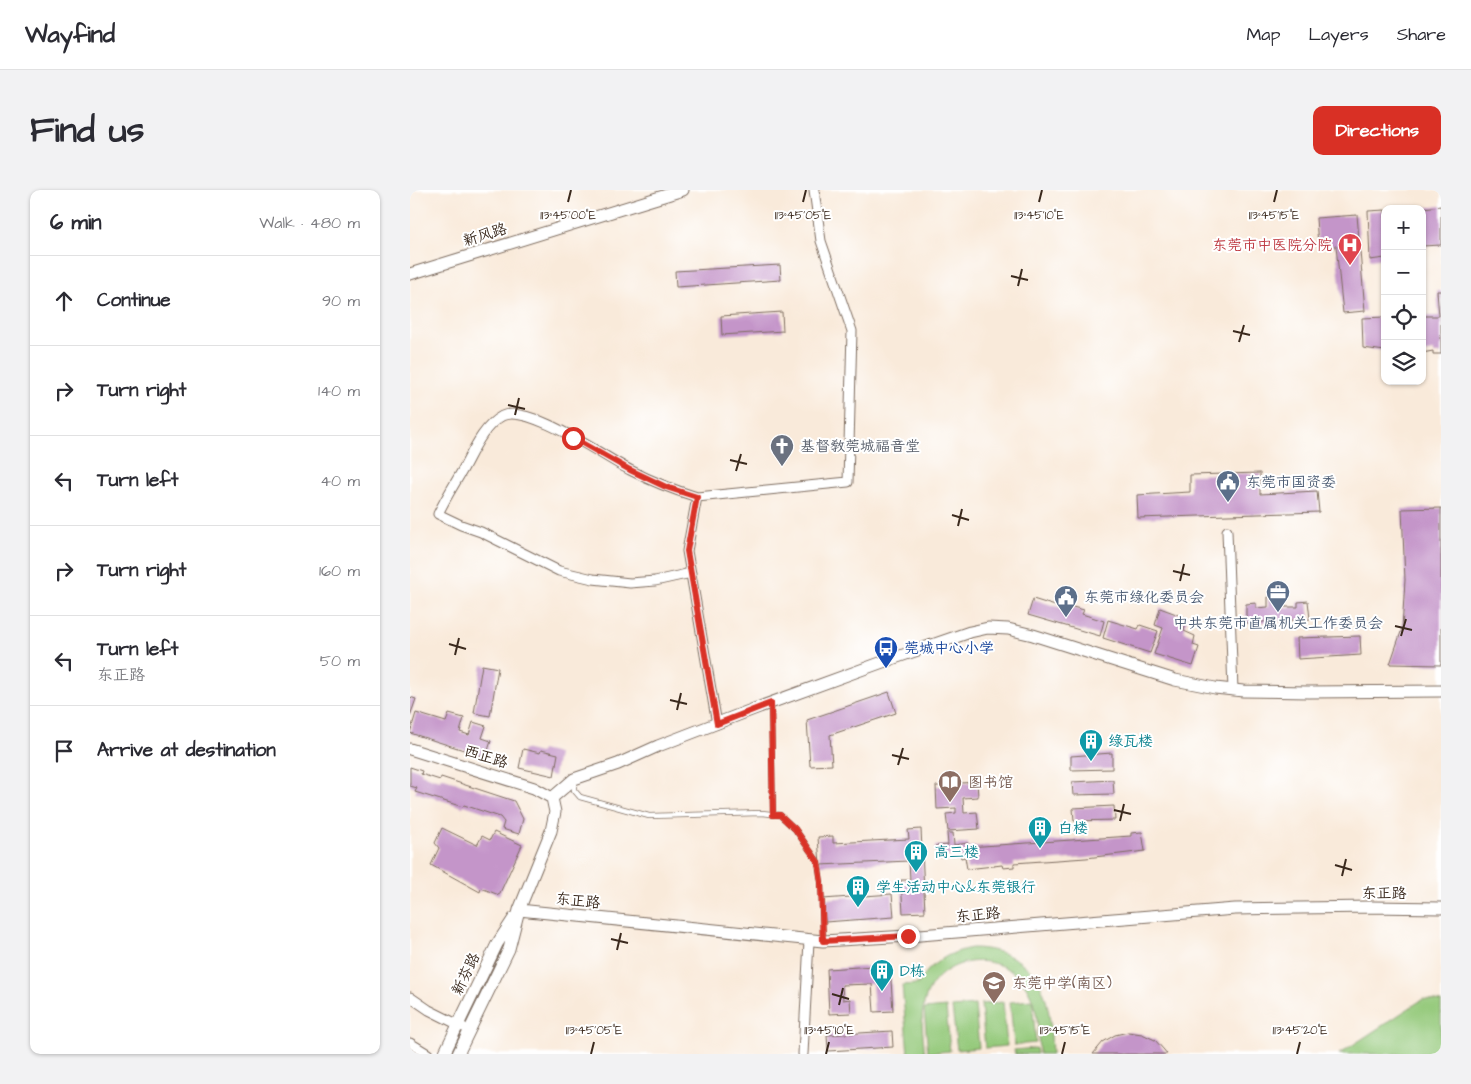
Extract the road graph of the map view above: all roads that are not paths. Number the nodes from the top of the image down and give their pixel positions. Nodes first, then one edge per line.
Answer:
1 (683, 190) edge
2 (814, 190) edge
3 (410, 274) edge
4 (697, 497) junction
5 (1226, 531) dead end
6 (691, 573) junction
7 (1233, 690) junction
8 (1441, 691) edge
9 (771, 703) junction
10 (717, 724) junction
11 (410, 749) edge
12 (574, 779) junction
13 (552, 798) junction
14 (773, 815) junction
15 (1441, 908) edge
16 (519, 910) junction
17 (809, 941) junction
18 (823, 941) junction
19 (410, 998) edge
20 (459, 1024) junction
21 (470, 1030) junction
22 (410, 1043) edge
23 (428, 1054) edge
24 (444, 1054) edge
25 (458, 1054) edge
26 (803, 1054) edge

1 - 3 street, 新风路
2 - 4 street
4 - 6 street
4 - 6 street
5 - 7 street
6 - 10 street
7 - 8 street
7 - 9 street
9 - 10 street
9 - 14 lane
10 - 12 street
11 - 13 street, 西正路
12 - 13 street
12 - 14 lane
13 - 16 street, 新芬路
14 - 18 lane
15 - 18 street, 东正路
16 - 17 street, 东正路
16 - 20 street, 新芬路
16 - 21 street, 新芬路
17 - 18 street, 东正路
17 - 26 street
19 - 20 street
20 - 21 street
20 - 24 street, 新芬路
21 - 25 street, 新芬路
22 - 23 street

